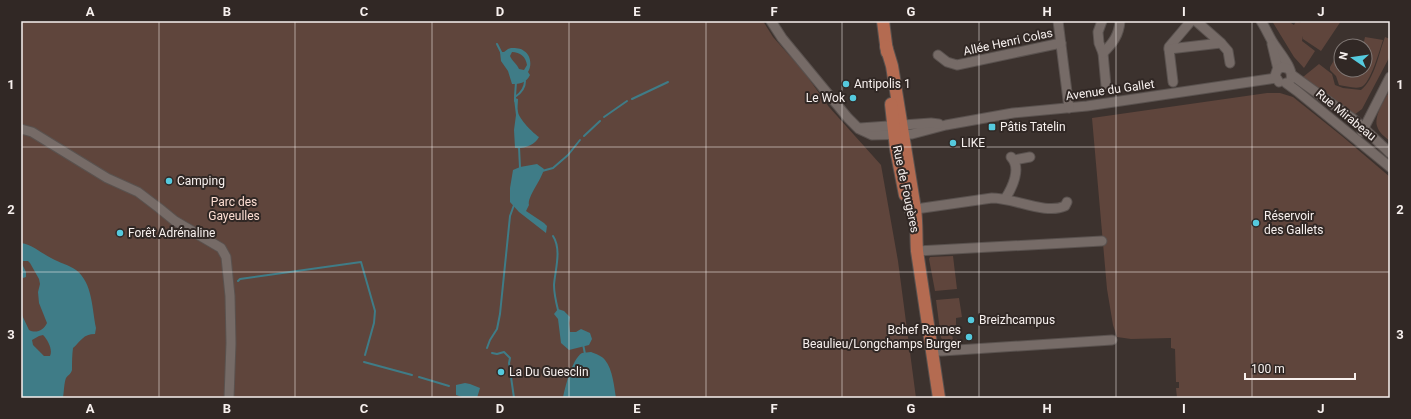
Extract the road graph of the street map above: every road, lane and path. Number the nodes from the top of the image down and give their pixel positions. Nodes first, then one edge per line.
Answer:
1 (771, 21) edge
2 (883, 21) edge
3 (1058, 21) edge
4 (1102, 21) edge
5 (1120, 21) edge
6 (1191, 21) edge
7 (1196, 21) edge
8 (1261, 21) edge
9 (1272, 41) junction
10 (1061, 43) junction
11 (1222, 43) junction
12 (1169, 49) junction
13 (1103, 53) junction
14 (938, 55) dead end
15 (1230, 63) dead end
16 (1278, 69) junction
17 (1291, 72) junction
18 (1390, 77) edge
19 (1276, 78) junction
20 (1172, 82) dead end
21 (1286, 83) junction
22 (1106, 86) dead end
23 (1069, 108) junction
24 (1364, 128) junction
25 (21, 129) edge
26 (898, 130) junction
27 (1357, 140) junction
28 (1390, 153) edge
29 (1030, 157) dead end
30 (1388, 163) edge
31 (1005, 199) junction
32 (1067, 202) dead end
33 (912, 210) junction
34 (1102, 240) dead end
35 (917, 251) junction
36 (1112, 340) dead end
37 (932, 351) junction
38 (229, 398) edge
39 (940, 398) edge

1 - 26 street, Avenue du Gallet
2 - 26 main road, Rue de Fougères
3 - 10 street
4 - 13 street
5 - 13 street
6 - 12 street
7 - 11 street
8 - 9 street
9 - 16 street
9 - 17 street
10 - 14 street, Allée Henri Colas
10 - 23 street
11 - 12 street
11 - 15 street
12 - 20 street
13 - 22 street
16 - 17 street
16 - 19 street
17 - 21 street
17 - 24 street, Rue Mirabeau
18 - 24 street
19 - 21 street
19 - 23 street, Avenue du Gallet
21 - 27 street, Rue Mirabeau
23 - 26 street, Avenue du Gallet
24 - 27 street
24 - 28 street, Rue Mirabeau
25 - 38 street
26 - 33 main road, Rue de Fougères
27 - 30 street, Rue Mirabeau
29 - 31 street
31 - 32 street
31 - 33 street
33 - 35 main road, Rue de Fougères
34 - 35 street
35 - 37 main road, Rue de Fougères
36 - 37 street
37 - 39 main road, Rue de Fougères

